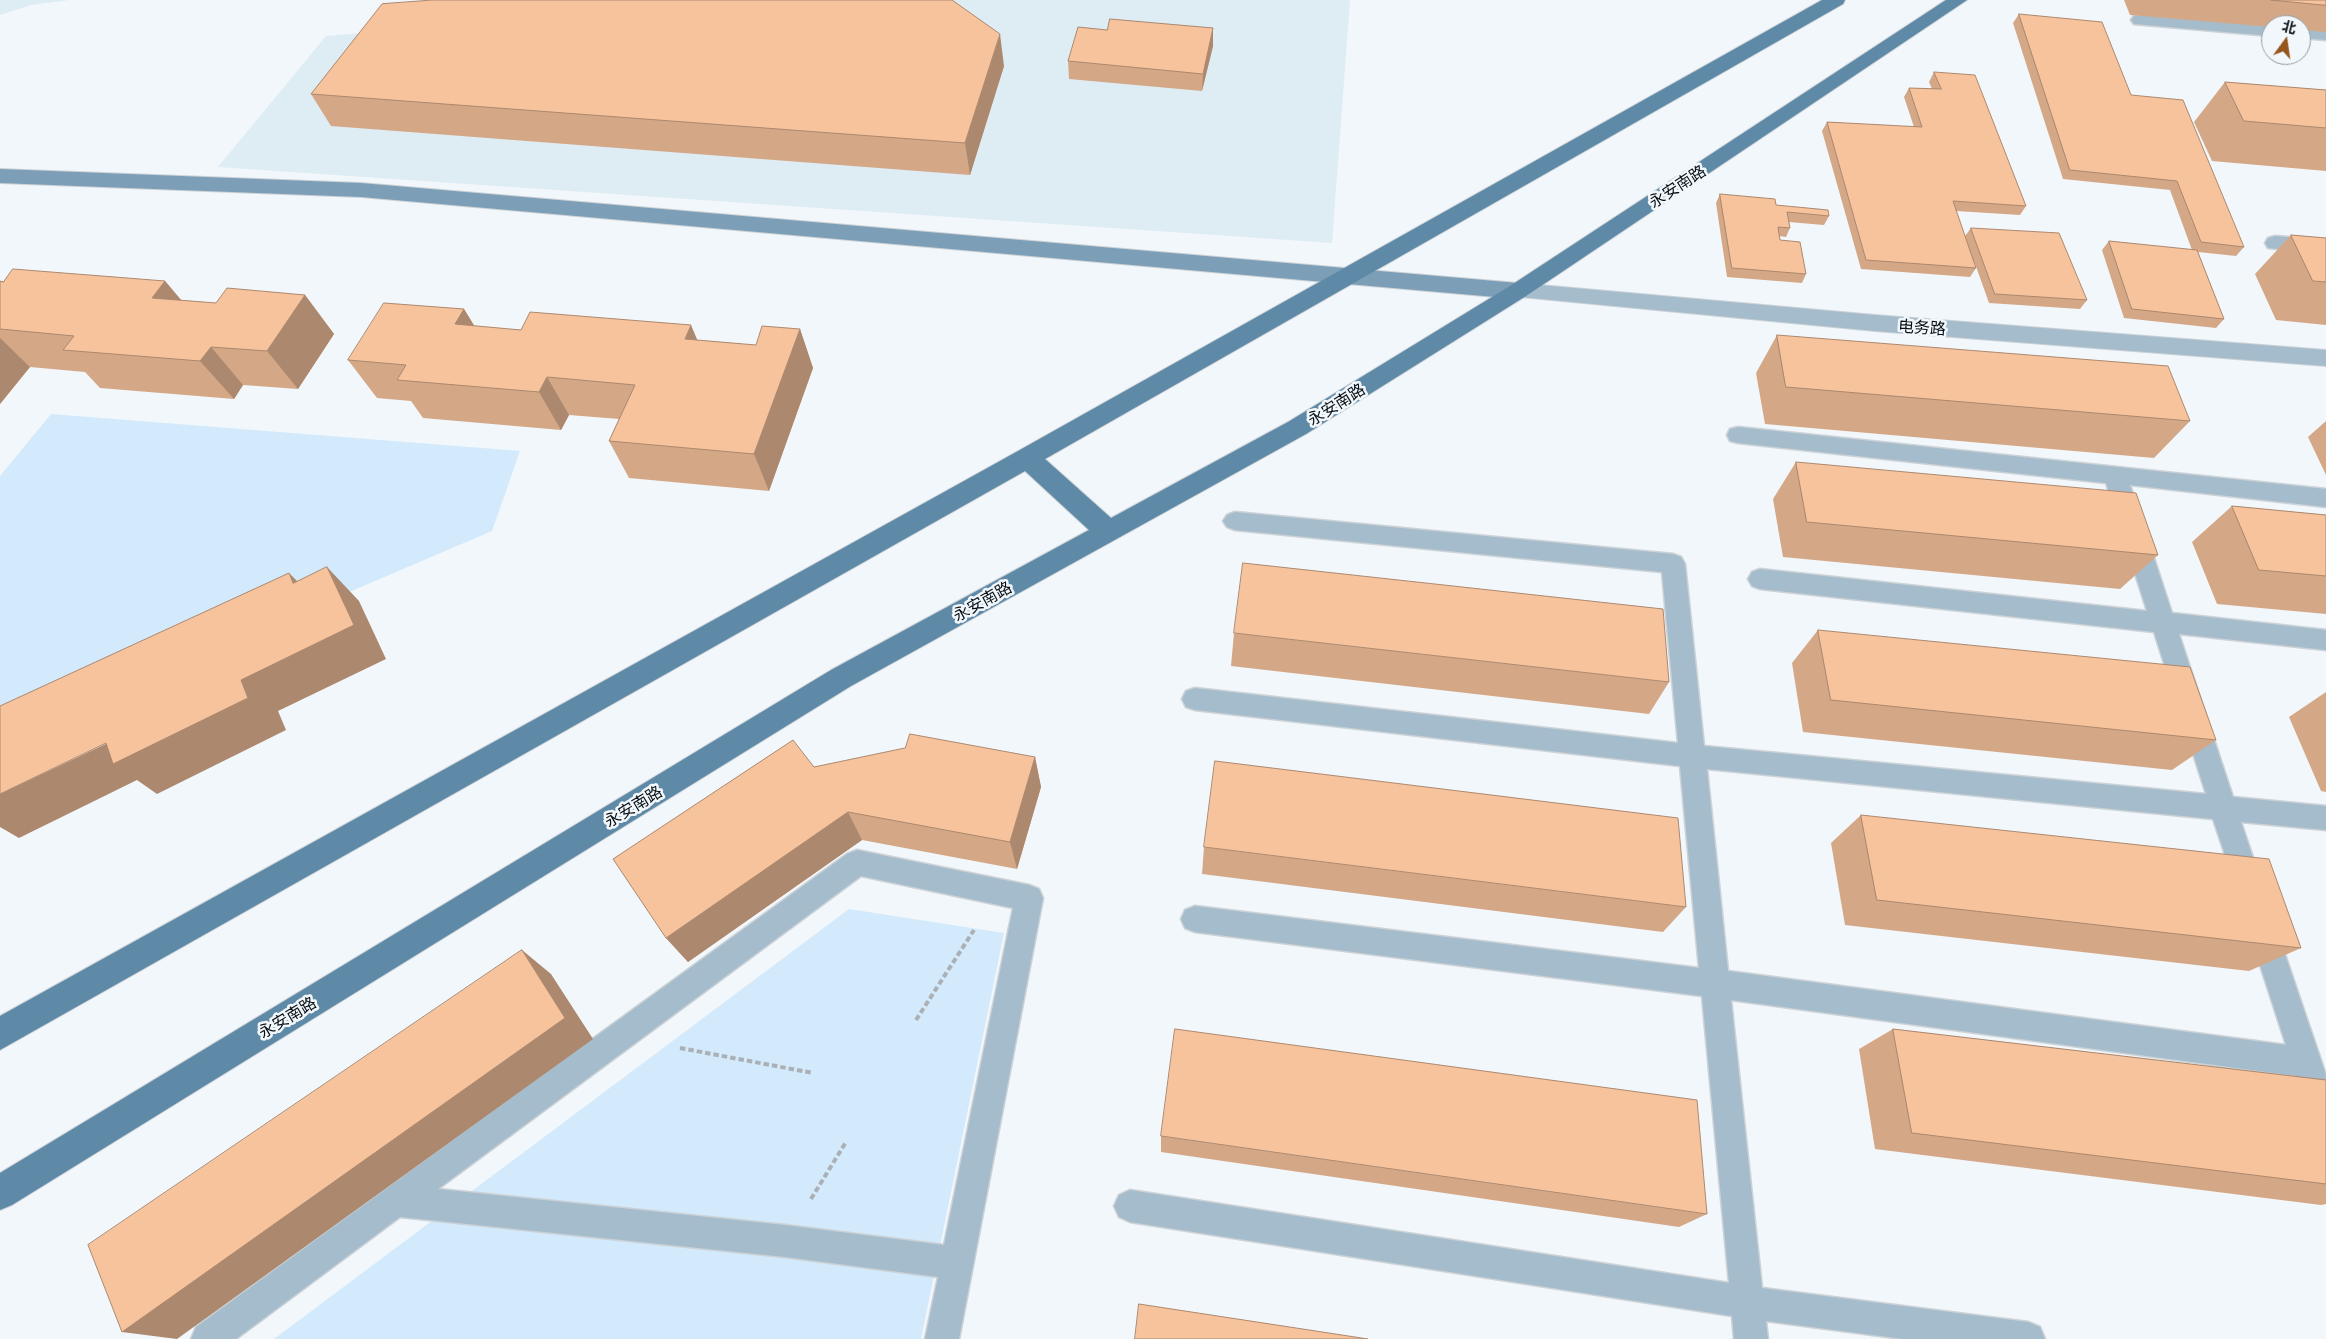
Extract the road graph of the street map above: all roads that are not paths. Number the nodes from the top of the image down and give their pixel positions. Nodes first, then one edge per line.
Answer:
1 (1836, 0) edge
2 (1958, 0) edge
3 (2140, 20) dead end
4 (2261, 29) edge
5 (2311, 34) edge
6 (2326, 35) edge
7 (0, 176) edge
8 (2275, 243) dead end
9 (2326, 247) edge
10 (1350, 276) junction
11 (1518, 291) junction
12 (2326, 358) edge
13 (1738, 435) dead end
14 (1027, 458) junction
15 (2115, 475) junction
16 (2326, 498) edge
17 (1235, 521) dead end
18 (1109, 532) junction
19 (1760, 579) dead end
20 (2163, 622) junction
21 (2326, 640) edge
22 (1195, 699) dead end
23 (1693, 756) junction
24 (2223, 808) junction
25 (2326, 818) edge
26 (1195, 919) dead end
27 (1716, 984) junction
28 (0, 1034) edge
29 (2305, 1062) junction
30 (2326, 1120) edge
31 (0, 1193) edge
32 (397, 1201) junction
33 (1130, 1206) dead end
34 (957, 1263) junction
35 (1747, 1302) junction
36 (208, 1339) edge
37 (942, 1339) edge
38 (1751, 1339) edge
39 (2028, 1339) edge

1 - 10 main road
2 - 11 main road, 永安南路
3 - 4 lane
5 - 6 lane
7 - 10 street
8 - 9 lane
10 - 11 street
10 - 14 main road
11 - 12 street, 电务路
11 - 18 main road, 永安南路
13 - 15 lane
14 - 18 main road
14 - 28 main road
15 - 16 lane
15 - 20 lane
17 - 23 lane
18 - 31 main road, 永安南路
19 - 20 lane
20 - 21 lane
20 - 24 lane
22 - 23 lane
23 - 24 lane
23 - 27 lane
24 - 25 lane
24 - 29 lane
26 - 27 lane
27 - 29 lane
27 - 35 lane
29 - 30 lane
32 - 34 lane
32 - 34 lane
32 - 36 lane
33 - 35 lane
34 - 37 lane
35 - 38 lane
35 - 39 lane

